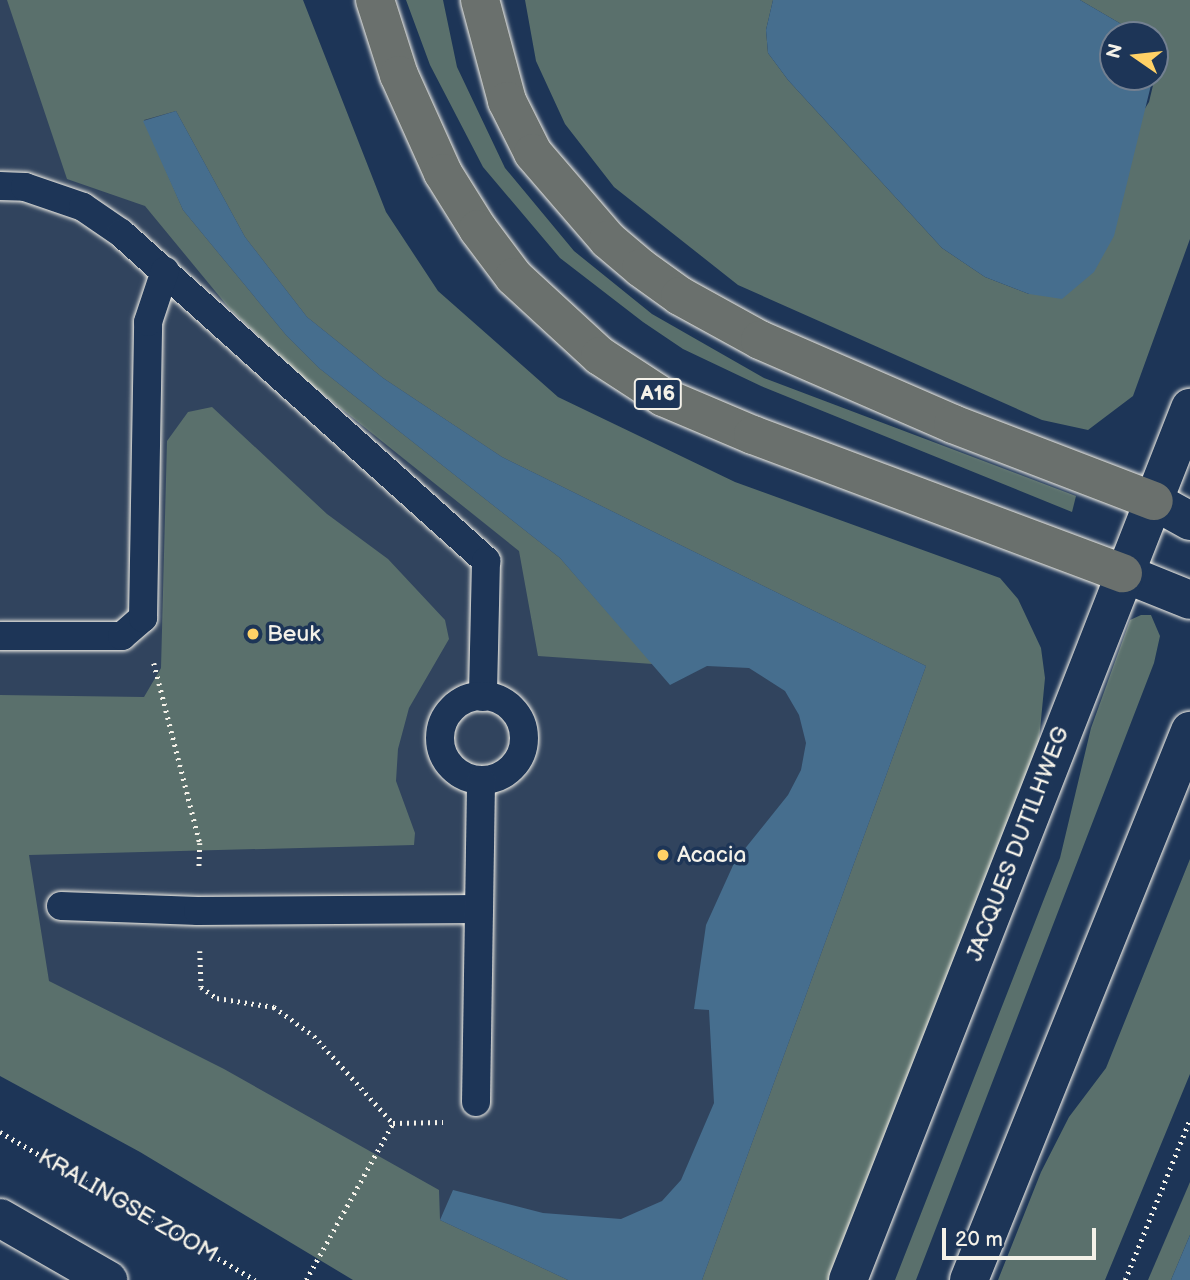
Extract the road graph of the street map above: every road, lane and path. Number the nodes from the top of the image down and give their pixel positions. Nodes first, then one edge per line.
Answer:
1 (375, 0) edge
2 (480, 0) edge
3 (0, 186) edge
4 (165, 271) junction
5 (1190, 408) edge
6 (1154, 502) junction
7 (1190, 521) edge
8 (1123, 573) junction
9 (1190, 600) edge
10 (0, 636) edge
11 (483, 696) junction
12 (1190, 731) edge
13 (481, 781) junction
14 (61, 906) dead end
15 (479, 909) junction
16 (476, 1102) joint
17 (1190, 1119) edge
18 (0, 1132) edge
19 (0, 1217) edge
20 (108, 1280) edge
21 (255, 1280) edge
22 (306, 1280) edge
23 (848, 1280) edge
24 (969, 1280) edge
25 (1125, 1280) edge

1 - 8 highway, A16
2 - 6 highway
3 - 4 lane
4 - 10 lane
4 - 11 lane
5 - 6 main road, JACQUES DUTILHWEG
6 - 7 main road
6 - 8 main road, JACQUES DUTILHWEG
8 - 9 main road
8 - 23 main road, JACQUES DUTILHWEG
11 - 13 lane
11 - 13 lane
12 - 24 main road
13 - 15 lane
14 - 15 lane
15 - 16 lane
16 - 22 path
17 - 25 path
18 - 21 path, KRALINGSE ZOOM
19 - 20 main road

